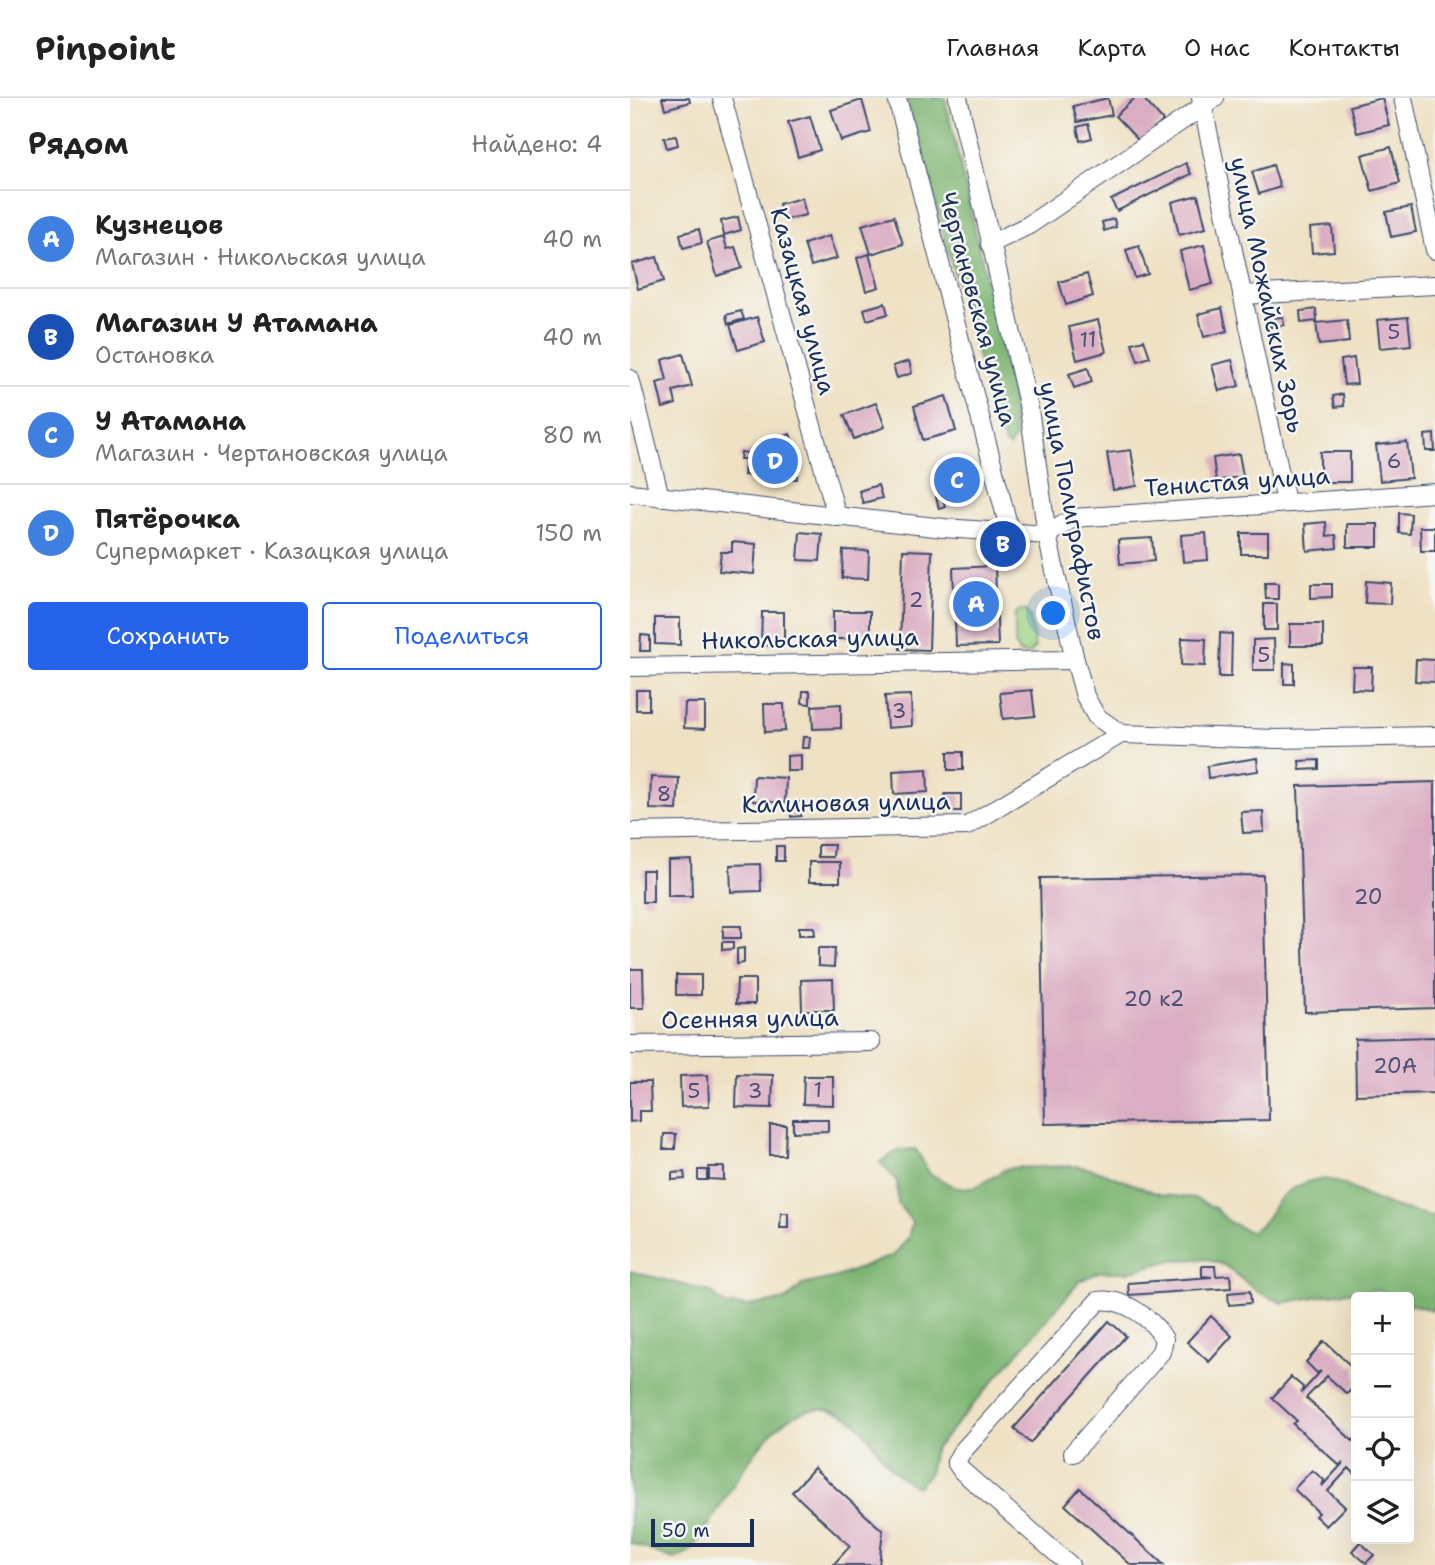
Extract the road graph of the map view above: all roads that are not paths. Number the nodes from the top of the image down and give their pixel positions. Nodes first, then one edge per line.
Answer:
1 (722, 98) edge
2 (897, 98) edge
3 (958, 98) edge
4 (1403, 98) edge
5 (1206, 101) edge
6 (990, 244) junction
7 (1435, 250) edge
8 (1435, 285) edge
9 (1242, 295) junction
10 (630, 379) edge
11 (630, 493) edge
12 (1435, 493) edge
13 (660, 497) junction
14 (1286, 502) junction
15 (837, 517) junction
16 (1010, 532) junction
17 (1047, 535) junction
18 (1075, 660) junction
19 (630, 667) edge
20 (1121, 734) junction
21 (1435, 737) edge
22 (630, 832) edge
23 (871, 1042) dead end
24 (630, 1045) edge
25 (1073, 1453) dead end
26 (1070, 1565) edge

1 - 15 street, Казацкая улица
2 - 16 street, Чертановская улица
3 - 6 street, улица Полиграфистов
4 - 7 street
5 - 6 street
5 - 9 street, улица Можайских Зорь
6 - 17 street, улица Полиграфистов
8 - 9 street
9 - 14 street, улица Можайских Зорь
10 - 13 street
11 - 13 street
12 - 14 street, Тенистая улица
13 - 15 street
14 - 17 street, Тенистая улица
15 - 16 street
16 - 17 street
17 - 18 street, улица Полиграфистов
18 - 19 street, Никольская улица
18 - 20 street, улица Полиграфистов
20 - 21 street
20 - 22 street, Калиновая улица
23 - 24 street, Осенняя улица
25 - 26 street

